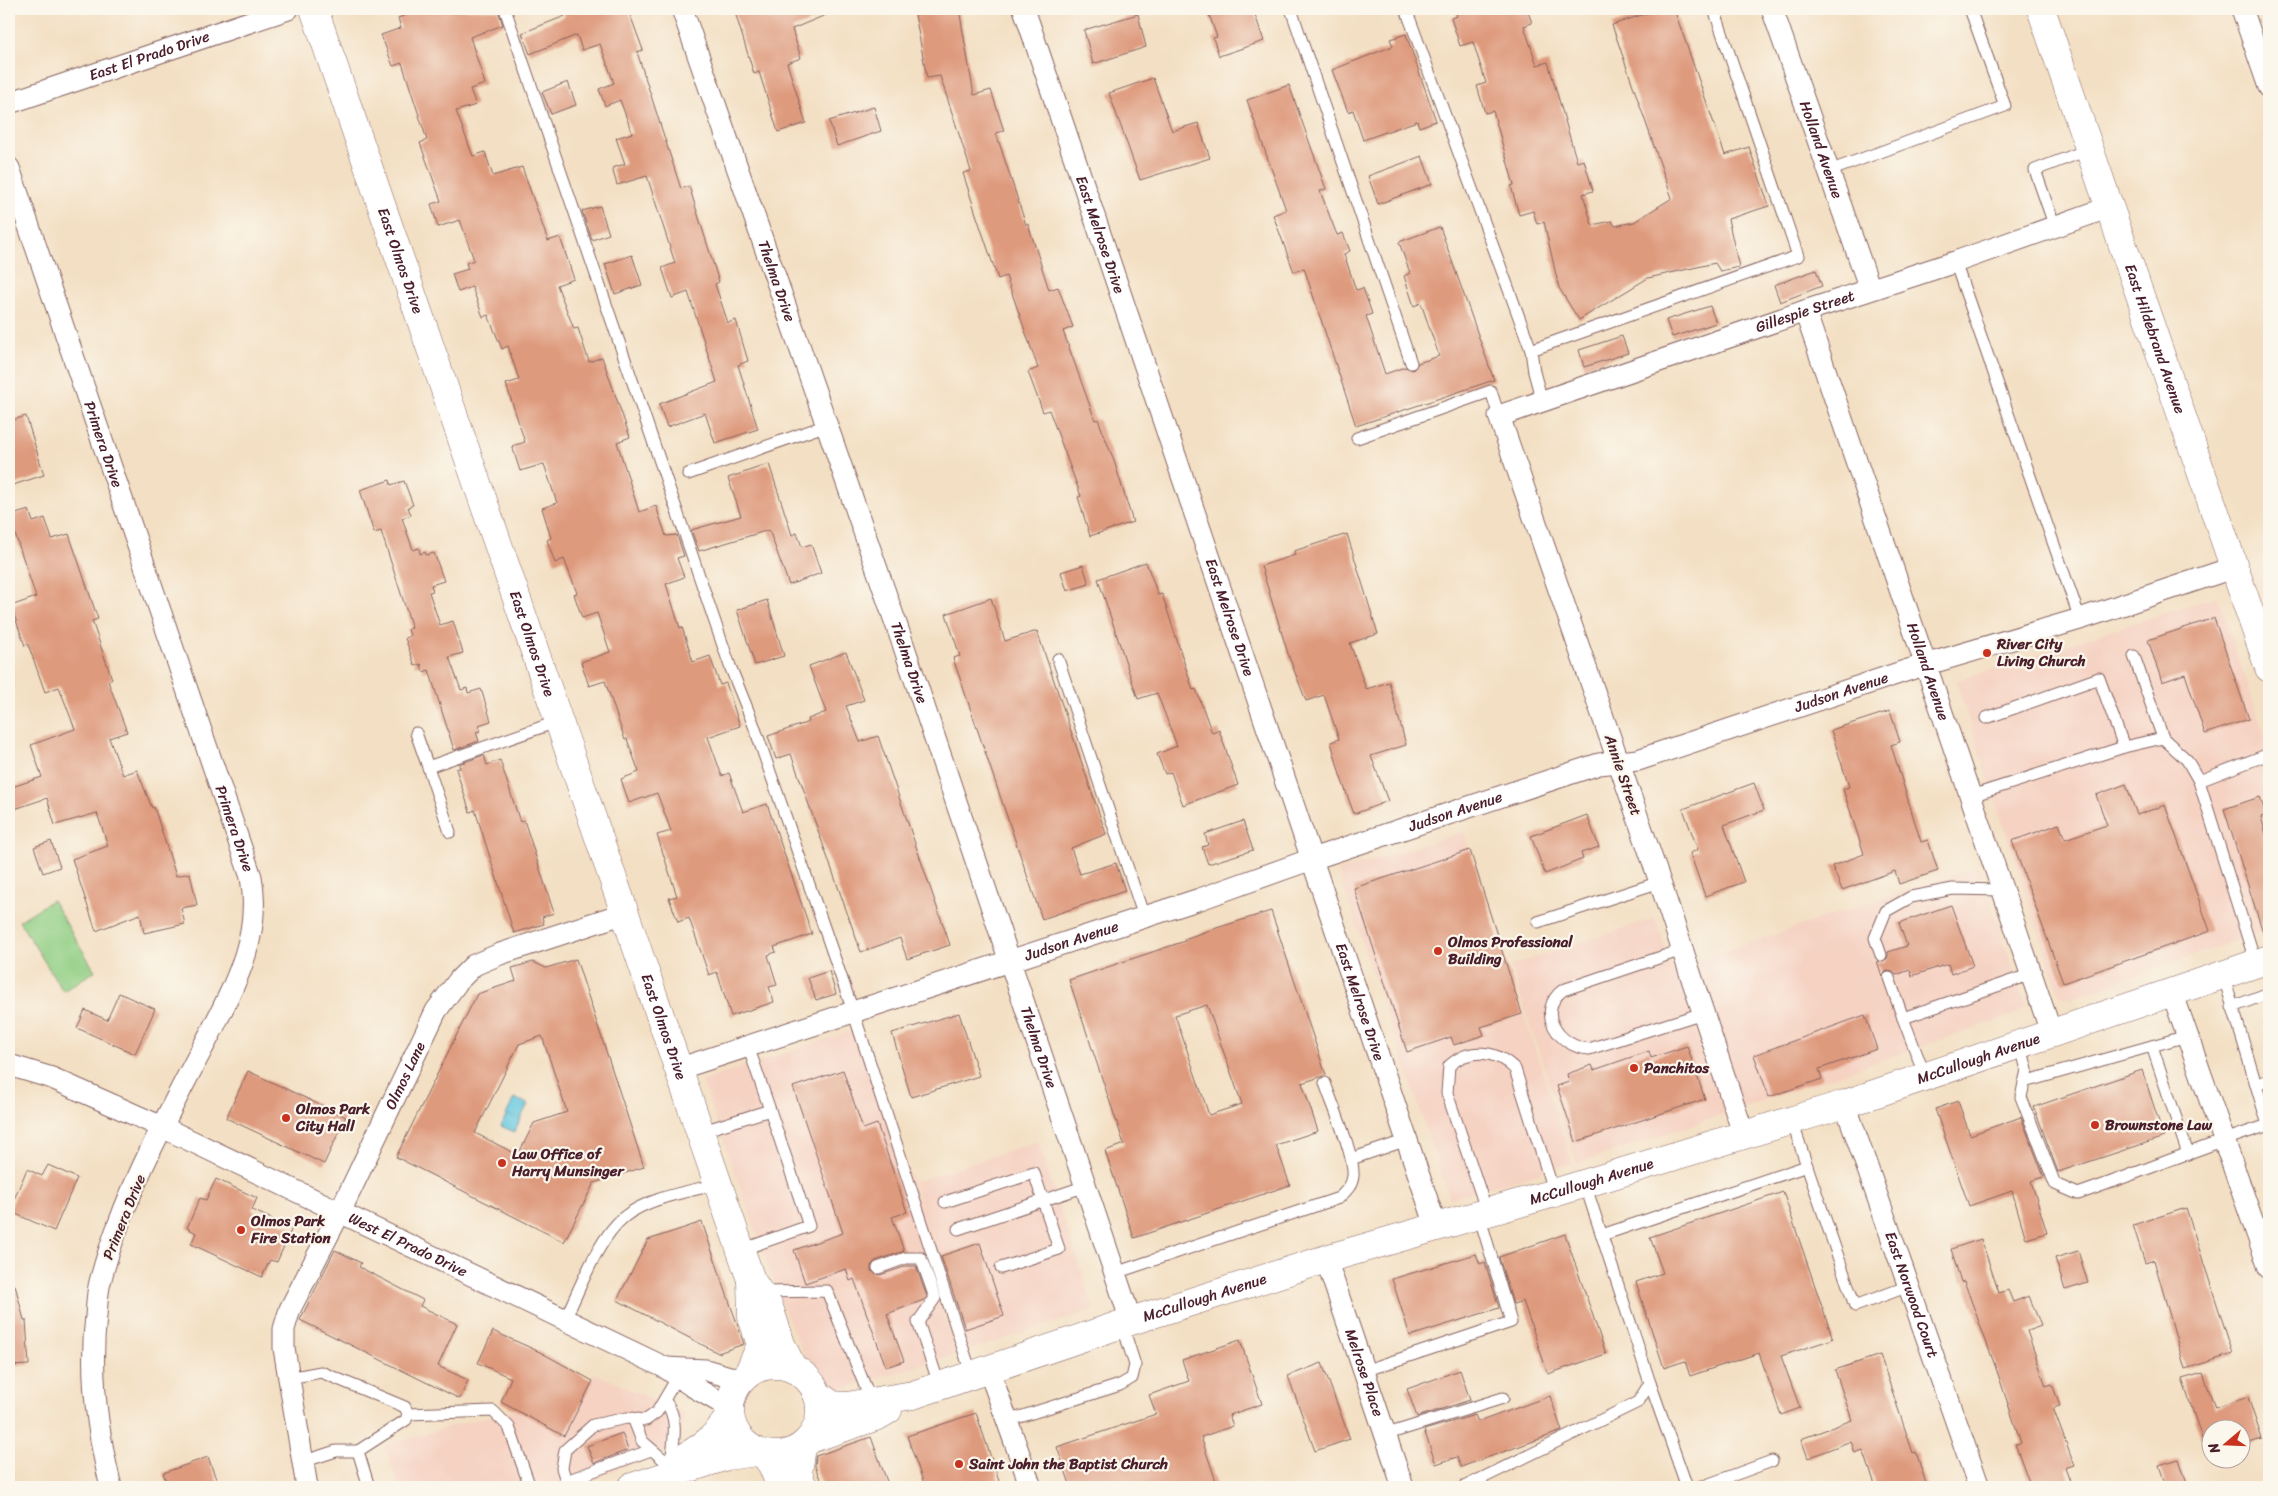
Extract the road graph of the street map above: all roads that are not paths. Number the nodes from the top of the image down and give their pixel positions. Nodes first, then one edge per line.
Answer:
1 (288, 9) edge
2 (314, 9) edge
3 (505, 9) edge
4 (682, 9) edge
5 (1024, 9) edge
6 (1291, 9) edge
7 (1406, 9) edge
8 (1714, 9) edge
9 (1772, 9) edge
10 (1970, 9) edge
11 (2041, 9) edge
12 (2242, 9) edge
13 (2269, 87) edge
14 (9, 103) edge
15 (2090, 149) junction
16 (9, 168) edge
17 (1829, 171) junction
18 (2110, 207) junction
19 (2055, 228) junction
20 (1955, 262) junction
21 (1870, 289) junction
22 (1804, 311) junction
23 (1531, 350) junction
24 (1411, 363) dead end
25 (1542, 401) junction
26 (1499, 416) junction
27 (827, 424) junction
28 (1357, 438) dead end
29 (688, 474) dead end
30 (2235, 567) junction
31 (2080, 619) junction
32 (2134, 656) dead end
33 (1058, 659) dead end
34 (1926, 666) junction
35 (2269, 668) edge
36 (1986, 718) dead end
37 (559, 721) junction
38 (416, 733) dead end
39 (2163, 738) junction
40 (2124, 747) junction
41 (2269, 754) edge
42 (1619, 762) junction
43 (428, 767) junction
44 (2199, 781) junction
45 (1971, 796) junction
46 (450, 832) dead end
47 (1312, 859) junction
48 (1660, 882) junction
49 (2003, 890) junction
50 (625, 913) junction
51 (1144, 917) junction
52 (1538, 922) dead end
53 (1682, 950) junction
54 (1881, 954) dead end
55 (1010, 959) junction
56 (2263, 962) edge
57 (2032, 974) junction
58 (2224, 974) junction
59 (1890, 978) dead end
60 (2172, 992) junction
61 (2269, 993) edge
62 (2232, 1006) junction
63 (853, 1011) junction
64 (1703, 1013) junction
65 (1903, 1018) junction
66 (2051, 1032) junction
67 (2187, 1036) junction
68 (2020, 1043) junction
69 (748, 1046) junction
70 (2152, 1046) junction
71 (9, 1065) edge
72 (678, 1069) junction
73 (1925, 1076) junction
74 (2269, 1080) edge
75 (2024, 1082) junction
76 (1325, 1083) dead end
77 (2256, 1085) junction
78 (1845, 1104) junction
79 (770, 1110) junction
80 (1792, 1121) junction
81 (2269, 1125) edge
82 (162, 1127) junction
83 (700, 1132) junction
84 (1744, 1136) junction
85 (2224, 1139) junction
86 (1407, 1140) junction
87 (2188, 1154) junction
88 (1351, 1159) junction
89 (1807, 1166) junction
90 (718, 1184) junction
91 (1585, 1184) junction
92 (1086, 1186) junction
93 (1554, 1193) junction
94 (1043, 1200) junction
95 (945, 1202) dead end
96 (340, 1212) junction
97 (1483, 1214) junction
98 (1436, 1226) junction
99 (958, 1229) dead end
100 (1602, 1235) junction
101 (740, 1250) junction
102 (1326, 1259) junction
103 (928, 1263) junction
104 (878, 1268) dead end
105 (1001, 1268) dead end
106 (2269, 1268) edge
107 (1115, 1273) junction
108 (755, 1286) junction
109 (1908, 1286) junction
110 (565, 1319) junction
111 (1126, 1322) junction
112 (793, 1369) junction
113 (1364, 1371) junction
114 (672, 1372) junction
115 (981, 1373) junction
116 (746, 1376) junction
117 (289, 1378) junction
118 (1650, 1383) junction
119 (940, 1387) junction
120 (817, 1394) junction
121 (913, 1395) junction
122 (1503, 1398) dead end
123 (871, 1400) junction
124 (664, 1401) junction
125 (730, 1412) junction
126 (408, 1414) junction
127 (634, 1418) junction
128 (1007, 1421) junction
129 (1384, 1435) junction
130 (806, 1443) junction
131 (358, 1450) junction
132 (761, 1453) junction
133 (661, 1458) junction
134 (1772, 1461) dead end
135 (302, 1462) junction
136 (567, 1484) edge
137 (635, 1486) edge
138 (112, 1487) edge
139 (307, 1487) edge
140 (369, 1487) edge
141 (530, 1487) edge
142 (781, 1487) edge
143 (803, 1487) edge
144 (1031, 1487) edge
145 (1403, 1487) edge
146 (1464, 1487) edge
147 (1687, 1487) edge
148 (1701, 1487) edge
149 (1979, 1487) edge

1 - 14 street, East El Prado Drive
2 - 37 main road, East Olmos Drive
3 - 63 lane
4 - 27 street, Thelma Drive
5 - 47 street, East Melrose Drive
6 - 24 lane
7 - 23 lane
8 - 23 lane
9 - 17 street, Holland Avenue
10 - 17 lane
11 - 15 main road, East Hildebrand Avenue
12 - 13 street
15 - 18 main road, East Hildebrand Avenue
15 - 19 lane
16 - 82 street, Primera Drive
17 - 21 street, Holland Avenue
18 - 19 street, Gillespie Street
18 - 30 main road, East Hildebrand Avenue
19 - 20 street, Gillespie Street
20 - 21 street, Gillespie Street
20 - 31 lane
21 - 22 street, Gillespie Street
22 - 25 street, Gillespie Street
22 - 34 street, Holland Avenue
23 - 25 lane
25 - 26 street, Gillespie Street
26 - 28 lane
26 - 42 street, Annie Street
27 - 29 lane
27 - 55 street, Thelma Drive
30 - 31 street, Judson Avenue
30 - 35 main road, East Hildebrand Avenue
31 - 34 street, Judson Avenue
32 - 39 lane
33 - 51 lane
34 - 42 street, Judson Avenue
34 - 45 street, Holland Avenue
36 - 40 lane
37 - 43 lane
37 - 50 main road, East Olmos Drive
38 - 43 lane
39 - 40 lane
39 - 44 lane
40 - 45 lane
41 - 44 lane
42 - 47 street, Judson Avenue
42 - 48 street, Annie Street
43 - 46 lane
44 - 56 lane
45 - 49 street, Holland Avenue
47 - 51 street, Judson Avenue
47 - 86 street, East Melrose Drive
48 - 52 lane
48 - 53 street, Annie Street
49 - 54 lane
49 - 57 street, Holland Avenue
50 - 72 main road, East Olmos Drive
50 - 96 street, Olmos Lane
51 - 55 street, Judson Avenue
53 - 64 street, Annie Street
53 - 64 lane
55 - 63 street, Judson Avenue
55 - 92 street, Thelma Drive
56 - 58 main road, McCullough Avenue
57 - 65 lane
57 - 66 street, Holland Avenue
58 - 60 main road, McCullough Avenue
58 - 62 lane
59 - 65 lane
60 - 66 main road, McCullough Avenue
60 - 67 street
61 - 62 lane
62 - 77 lane
63 - 69 street, Judson Avenue
63 - 103 lane
64 - 84 street, Annie Street
65 - 73 lane
66 - 68 main road, McCullough Avenue
67 - 70 lane
67 - 85 street
68 - 73 main road, McCullough Avenue
68 - 75 lane
69 - 72 street, Judson Avenue
69 - 79 lane
70 - 75 lane
70 - 87 lane
71 - 82 street, West El Prado Drive
72 - 83 main road, East Olmos Drive
73 - 78 main road, McCullough Avenue
74 - 77 lane
75 - 87 lane
76 - 88 lane
77 - 81 lane
78 - 80 main road, McCullough Avenue
78 - 109 street, East Norwood Court
79 - 83 lane
79 - 101 lane
80 - 84 main road, McCullough Avenue
80 - 89 lane
81 - 85 lane
82 - 96 street, West El Prado Drive
82 - 138 street, Primera Drive
83 - 90 main road, East Olmos Drive
84 - 91 main road, McCullough Avenue
85 - 87 lane
85 - 106 street
86 - 88 lane
86 - 98 street, East Melrose Drive
88 - 107 lane
89 - 100 lane
89 - 109 lane
90 - 101 main road, East Olmos Drive
90 - 110 lane
91 - 93 main road, McCullough Avenue
91 - 100 lane
92 - 94 lane
92 - 107 street, Thelma Drive
93 - 97 main road, McCullough Avenue
93 - 97 lane
94 - 95 lane
94 - 99 lane
94 - 105 lane
96 - 110 street, West El Prado Drive
96 - 117 street, Olmos Lane
97 - 98 main road, McCullough Avenue
97 - 113 lane
98 - 102 main road, McCullough Avenue
100 - 118 lane
101 - 108 main road, East Olmos Drive
102 - 111 main road, McCullough Avenue
102 - 113 street, Melrose Place
103 - 104 lane
103 - 115 lane
103 - 119 lane
107 - 111 street, Thelma Drive
108 - 112 main road, East Olmos Drive
108 - 116 main road, East Olmos Drive
108 - 123 lane
109 - 149 street, East Norwood Court
110 - 114 street, West El Prado Drive
111 - 115 main road, McCullough Avenue
111 - 128 lane
112 - 116 main road
112 - 120 main road
113 - 129 street, Melrose Place
114 - 116 street, West El Prado Drive
114 - 124 lane
114 - 125 street, West El Prado Drive
115 - 119 main road, McCullough Avenue
115 - 128 street
116 - 125 main road
117 - 126 lane
117 - 135 street, Olmos Lane
118 - 146 lane
118 - 147 lane
119 - 121 main road, McCullough Avenue
120 - 123 main road, McCullough Avenue
120 - 130 main road
121 - 123 main road, McCullough Avenue
121 - 130 main road, McCullough Avenue
122 - 129 lane
124 - 127 lane
124 - 133 lane
125 - 132 main road
125 - 133 main road
126 - 131 lane
126 - 141 lane
127 - 133 lane
127 - 136 lane
128 - 144 street
129 - 145 street, Melrose Place
130 - 132 main road
130 - 143 main road
131 - 135 lane
131 - 140 lane
132 - 137 main road
132 - 142 main road
133 - 136 lane
133 - 137 main road
134 - 148 lane
135 - 139 street, Olmos Lane

